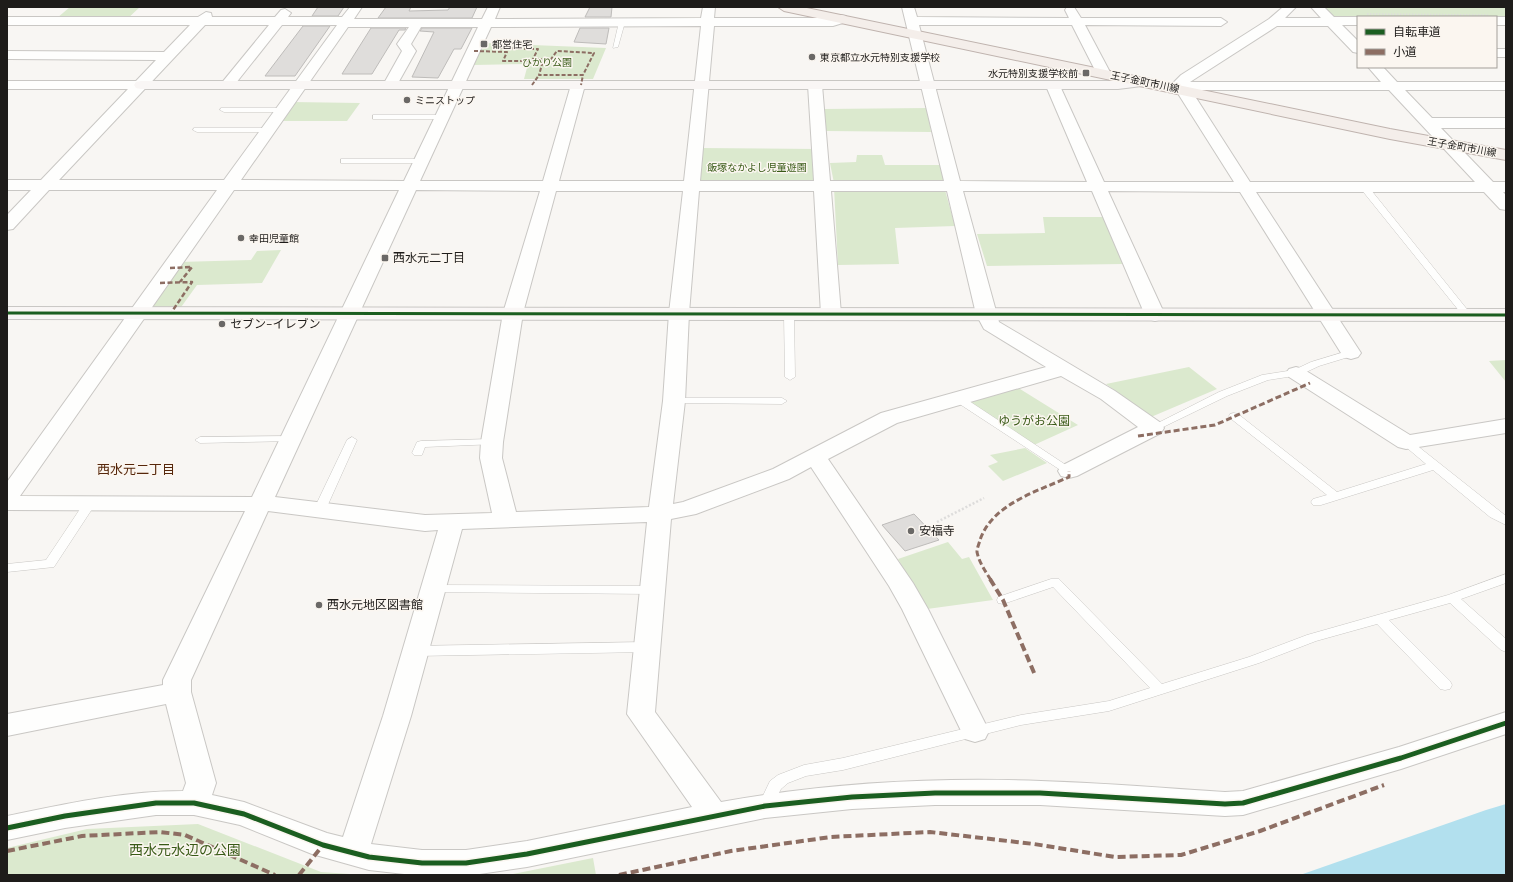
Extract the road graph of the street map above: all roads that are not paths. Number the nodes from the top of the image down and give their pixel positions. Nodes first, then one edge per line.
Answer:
1 (66, 7) edge
2 (214, 7) edge
3 (290, 7) edge
4 (356, 7) edge
5 (494, 7) edge
6 (784, 7) edge
7 (908, 7) edge
8 (1069, 7) edge
9 (1210, 7) edge
10 (1290, 7) edge
11 (1317, 7) edge
12 (708, 14) edge
13 (426, 18) junction
14 (1357, 18) edge
15 (841, 19) junction
16 (7, 21) edge
17 (49, 21) junction
18 (201, 21) junction
19 (278, 21) junction
20 (1077, 21) junction
21 (345, 22) junction
22 (488, 22) junction
23 (622, 22) junction
24 (1221, 22) junction
25 (1274, 22) junction
26 (1331, 22) junction
27 (913, 28) junction
28 (1239, 45) junction
29 (615, 47) dead end
30 (1357, 48) edge
31 (8, 55) edge
32 (168, 56) junction
33 (1376, 68) edge
34 (1104, 74) junction
35 (1145, 82) junction
36 (7, 85) edge
37 (141, 85) junction
38 (227, 85) junction
39 (300, 85) junction
40 (390, 85) junction
41 (458, 85) junction
42 (578, 85) junction
43 (702, 85) junction
44 (928, 85) junction
45 (815, 86) junction
46 (1053, 86) junction
47 (1392, 86) junction
48 (1506, 86) edge
49 (1178, 89) junction
50 (224, 110) dead end
51 (282, 110) junction
52 (376, 117) dead end
53 (443, 117) junction
54 (1427, 123) junction
55 (1506, 123) edge
56 (197, 130) dead end
57 (267, 130) junction
58 (1448, 146) junction
59 (1506, 155) edge
60 (344, 161) dead end
61 (422, 161) junction
62 (7, 185) edge
63 (45, 185) junction
64 (228, 186) junction
65 (411, 186) junction
66 (548, 186) junction
67 (692, 186) junction
68 (821, 186) junction
69 (953, 186) junction
70 (1244, 186) junction
71 (1097, 187) junction
72 (1364, 187) junction
73 (1489, 187) junction
74 (1506, 187) edge
75 (1506, 205) edge
76 (7, 225) edge
77 (7, 313) edge
78 (138, 313) junction
79 (351, 313) junction
80 (513, 313) junction
81 (679, 313) junction
82 (789, 314) junction
83 (831, 314) junction
84 (986, 314) junction
85 (1155, 314) junction
86 (1326, 314) junction
87 (1467, 315) junction
88 (1506, 315) edge
89 (1350, 353) joint
90 (1063, 369) junction
91 (1296, 373) junction
92 (790, 377) dead end
93 (959, 399) junction
94 (674, 401) junction
95 (782, 401) dead end
96 (1234, 416) dead end
97 (1506, 426) edge
98 (1153, 428) junction
99 (291, 439) junction
100 (200, 440) dead end
101 (352, 440) dead end
102 (492, 442) junction
103 (1406, 442) junction
104 (418, 453) dead end
105 (815, 456) junction
106 (1436, 465) junction
107 (1069, 471) joint
108 (1335, 496) junction
109 (7, 498) edge
110 (1317, 502) dead end
111 (7, 503) edge
112 (90, 503) junction
113 (260, 504) junction
114 (320, 509) junction
115 (660, 514) junction
116 (506, 520) junction
117 (1506, 521) edge
118 (452, 523) junction
119 (7, 568) edge
120 (1506, 578) edge
121 (433, 589) junction
122 (653, 590) junction
123 (1452, 598) junction
124 (1003, 600) dead end
125 (1380, 619) junction
126 (647, 647) junction
127 (1506, 647) edge
128 (415, 651) junction
129 (1445, 685) dead end
130 (1159, 690) junction
131 (177, 692) junction
132 (1506, 723) edge
133 (7, 725) edge
134 (975, 731) junction
135 (194, 803) junction
136 (766, 806) junction
137 (714, 815) junction
138 (7, 828) edge
139 (353, 853) junction

1 - 17 street
2 - 18 street
3 - 19 street
4 - 21 street
5 - 22 street
6 - 15 main road, 王子金町市川線
7 - 27 street
8 - 20 street
9 - 24 street
10 - 25 street
11 - 26 street
12 - 15 street
12 - 23 street
12 - 43 street
13 - 21 street
13 - 22 street
13 - 40 street
14 - 26 street
15 - 27 main road, 王子金町市川線
16 - 17 street
17 - 18 street
17 - 31 street
18 - 19 street
18 - 32 street
19 - 21 street
19 - 38 street
20 - 24 street
20 - 27 street
20 - 34 street
21 - 39 street
22 - 23 street
22 - 41 street
23 - 29 lane
24 - 28 street
25 - 26 street
25 - 28 street
26 - 30 street
27 - 34 main road, 王子金町市川線
27 - 44 street
28 - 49 street
31 - 32 street
32 - 37 street
33 - 47 street
34 - 35 main road, 王子金町市川線
35 - 46 street
35 - 49 main road, 王子金町市川線
36 - 37 street
37 - 38 street
37 - 63 street
38 - 39 street
39 - 40 street
39 - 51 street
40 - 41 street
41 - 42 street
41 - 53 street
42 - 43 street
42 - 66 street
43 - 45 street
43 - 67 street
44 - 45 street
44 - 46 street
44 - 69 street
45 - 68 street
46 - 71 street
47 - 48 street
47 - 49 street
47 - 54 street
49 - 58 main road, 王子金町市川線
49 - 70 street
50 - 51 lane
51 - 57 street
52 - 53 lane
53 - 61 street
54 - 55 street
54 - 58 street
56 - 57 lane
57 - 64 street
58 - 59 main road, 王子金町市川線
58 - 73 street
60 - 61 lane
61 - 65 street
62 - 63 street
63 - 64 street
63 - 76 street
64 - 65 street
64 - 78 street
65 - 66 street
65 - 79 street
66 - 67 street
66 - 80 street
67 - 68 street
67 - 81 street
68 - 69 street
68 - 83 street
69 - 71 street
69 - 84 street
70 - 71 street
70 - 72 street
70 - 86 street
71 - 85 street
72 - 73 street
72 - 87 lane
73 - 74 street
73 - 75 street
77 - 78 street
78 - 79 street
78 - 109 street
79 - 80 street
79 - 99 street
80 - 81 street
80 - 102 street
81 - 82 street
81 - 94 street
82 - 83 street
82 - 92 lane
83 - 84 street
84 - 85 street
84 - 90 street
85 - 86 street
86 - 87 street
86 - 89 street
87 - 88 street
89 - 91 lane
90 - 93 street
90 - 98 street
91 - 98 lane
91 - 103 street
93 - 105 street
93 - 107 lane
94 - 95 lane
94 - 115 street
96 - 108 lane
97 - 103 street
98 - 107 street
99 - 100 lane
99 - 113 street
101 - 114 lane
102 - 104 lane
102 - 116 street
103 - 106 lane
105 - 115 street
105 - 134 street
106 - 108 lane
106 - 117 lane
108 - 110 lane
111 - 112 street
112 - 113 street
112 - 119 lane
113 - 114 street
113 - 131 street
114 - 118 street
115 - 116 street
115 - 122 street
116 - 118 street
118 - 121 street
120 - 123 lane
121 - 122 lane
121 - 128 street
122 - 126 street
123 - 125 lane
123 - 127 lane
124 - 130 lane
125 - 129 lane
125 - 130 lane
126 - 128 lane
126 - 137 street
128 - 139 street
130 - 134 lane
131 - 133 street
131 - 135 street
132 - 136 street
134 - 136 lane
135 - 138 street
135 - 139 street
136 - 137 street
137 - 139 street

